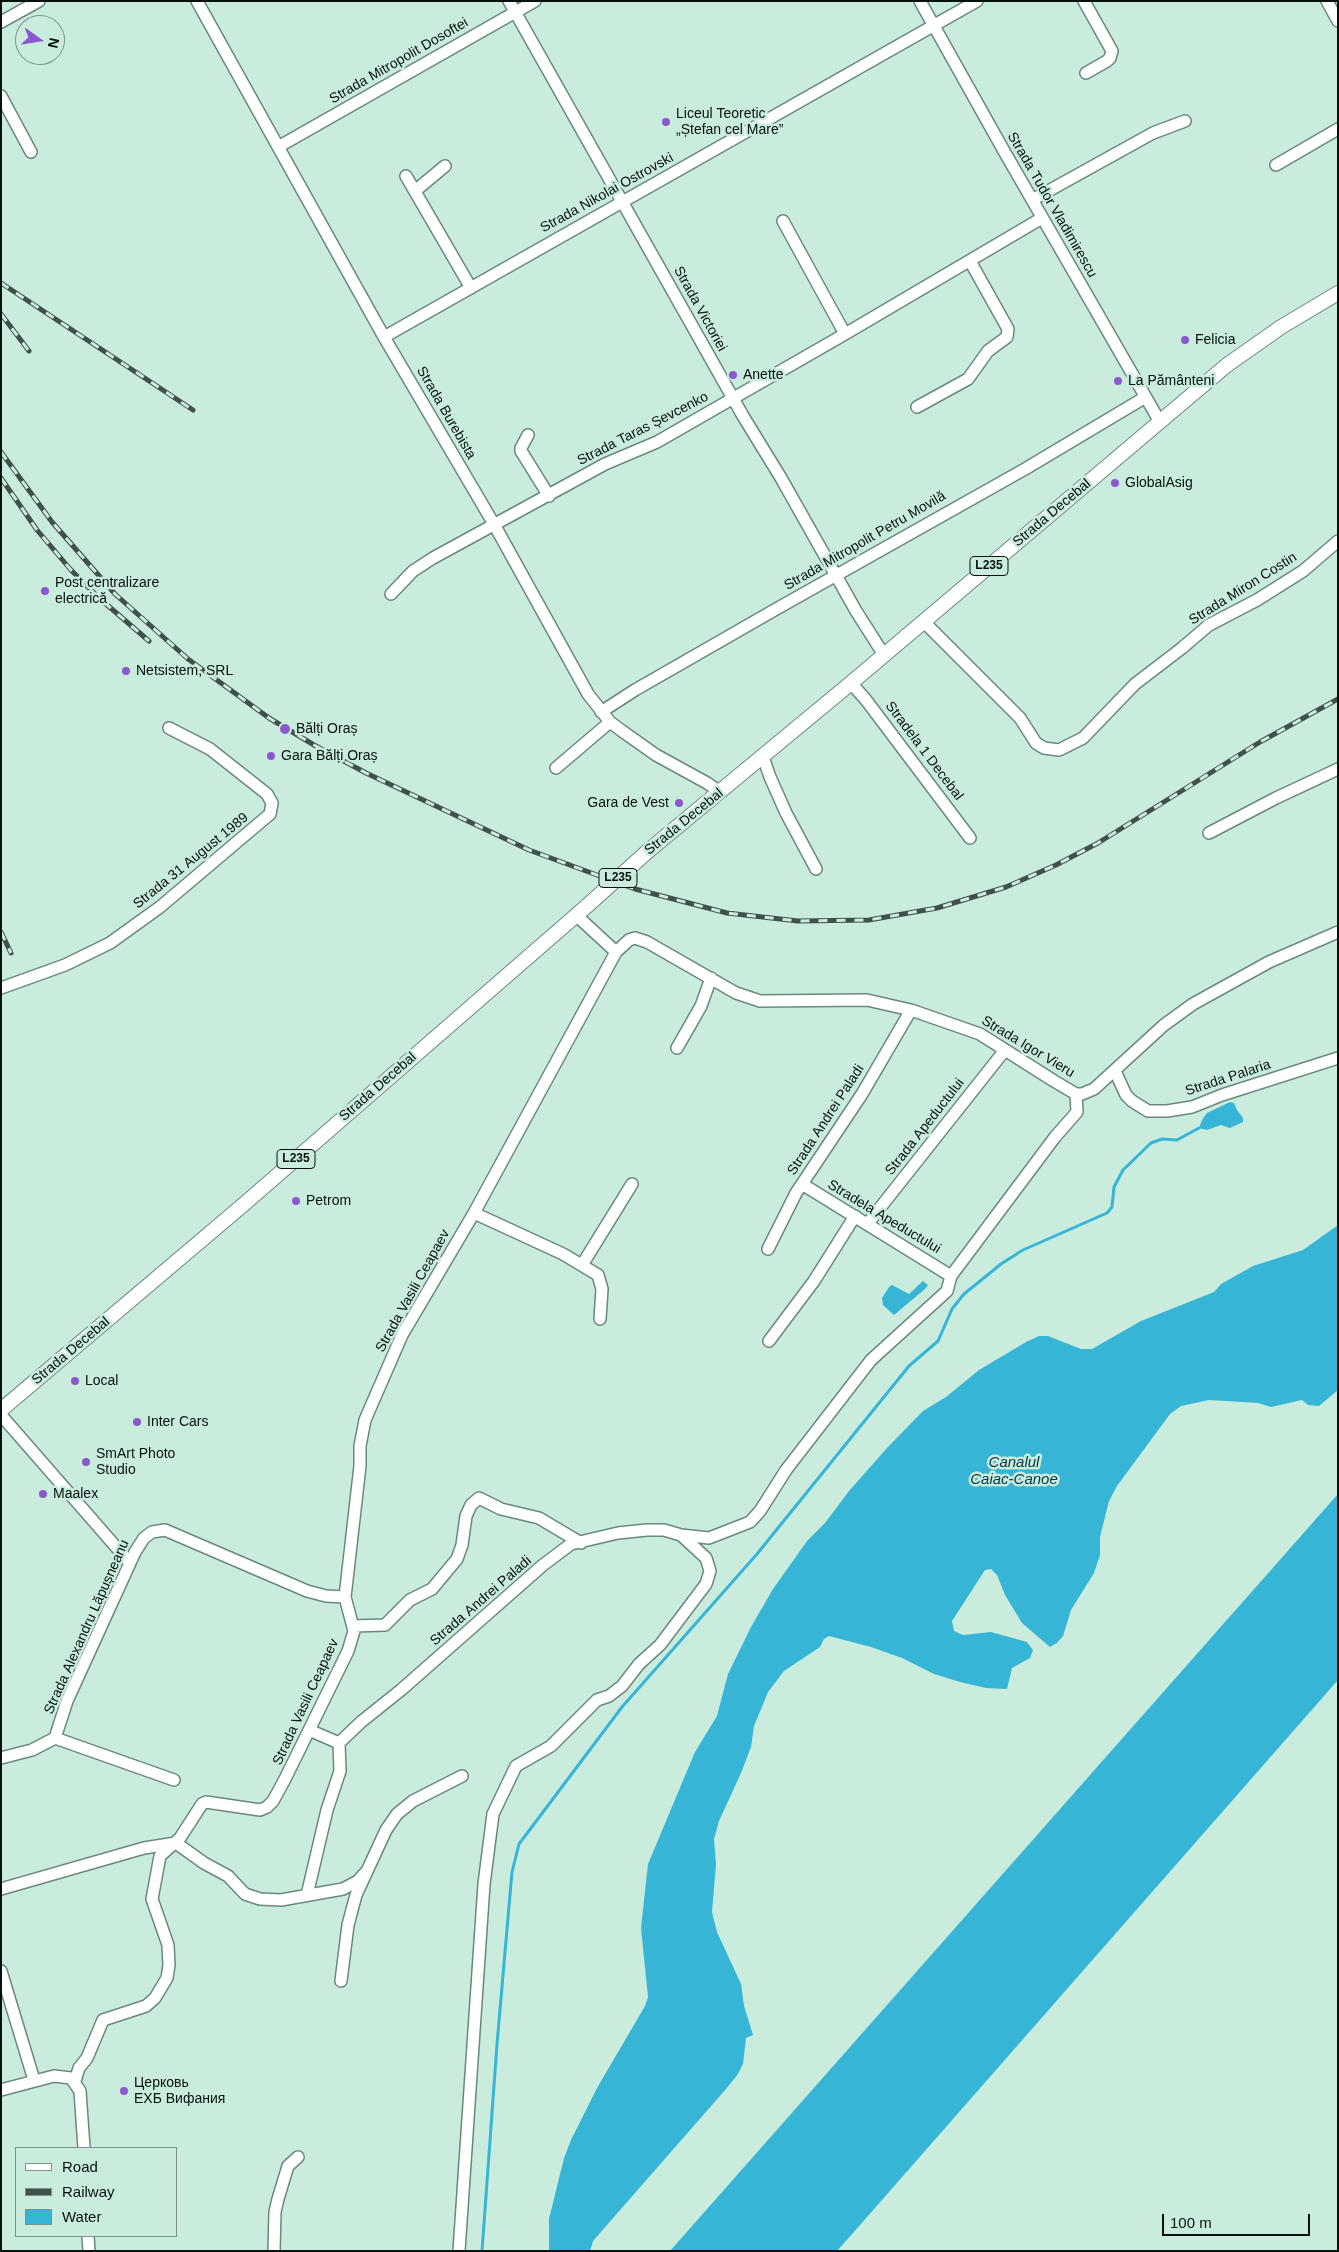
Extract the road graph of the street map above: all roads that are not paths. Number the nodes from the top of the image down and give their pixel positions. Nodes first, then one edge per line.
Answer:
1 (39, 1) edge
2 (197, 1) edge
3 (509, 1) edge
4 (535, 1) edge
5 (920, 1) edge
6 (977, 1) edge
7 (1084, 1) edge
8 (1327, 1) edge
9 (515, 12) junction
10 (1338, 21) edge
11 (1, 22) edge
12 (934, 25) junction
13 (1086, 73) dead end
14 (1, 96) edge
15 (1185, 121) dead end
16 (1338, 129) edge
17 (278, 147) junction
18 (31, 152) dead end
19 (1276, 165) dead end
20 (445, 166) dead end
21 (406, 176) dead end
22 (415, 191) junction
23 (1032, 200) junction
24 (623, 201) junction
25 (1042, 218) junction
26 (783, 221) dead end
27 (970, 261) junction
28 (471, 288) junction
29 (1338, 292) edge
30 (846, 334) junction
31 (384, 337) junction
32 (1144, 398) junction
33 (734, 399) junction
34 (917, 407) dead end
35 (1160, 422) junction
36 (528, 435) dead end
37 (549, 496) junction
38 (495, 526) junction
39 (1338, 541) edge
40 (836, 576) junction
41 (391, 594) dead end
42 (923, 621) junction
43 (884, 655) junction
44 (851, 683) junction
45 (601, 712) junction
46 (610, 722) junction
47 (169, 728) dead end
48 (764, 757) junction
49 (556, 768) dead end
50 (1338, 769) edge
51 (720, 792) junction
52 (1208, 833) dead end
53 (970, 838) dead end
54 (816, 869) dead end
55 (576, 915) junction
56 (1338, 932) edge
57 (616, 952) junction
58 (711, 978) junction
59 (1, 988) edge
60 (912, 1010) junction
61 (677, 1048) dead end
62 (1005, 1050) junction
63 (1338, 1058) edge
64 (1115, 1070) junction
65 (1076, 1094) junction
66 (632, 1184) dead end
67 (802, 1184) junction
68 (474, 1213) junction
69 (855, 1216) junction
70 (868, 1224) junction
71 (768, 1249) dead end
72 (582, 1265) junction
73 (951, 1276) junction
74 (600, 1319) dead end
75 (769, 1341) dead end
76 (1, 1410) edge
77 (1, 1415) edge
78 (5, 1429) edge
79 (681, 1535) junction
80 (581, 1543) junction
81 (130, 1563) junction
82 (345, 1597) junction
83 (353, 1626) junction
84 (308, 1730) junction
85 (55, 1738) junction
86 (339, 1743) junction
87 (1, 1758) edge
88 (462, 1776) dead end
89 (174, 1780) dead end
90 (176, 1843) junction
91 (366, 1872) junction
92 (1, 1889) edge
93 (307, 1895) junction
94 (1, 1971) edge
95 (341, 1980) dead end
96 (34, 2080) junction
97 (75, 2081) junction
98 (1, 2090) edge
99 (84, 2147) edge
100 (298, 2157) dead end
101 (88, 2237) edge
102 (89, 2251) edge
103 (274, 2251) edge
104 (459, 2251) edge

1 - 11 street
2 - 17 street, Strada Burebista
3 - 9 street, Strada Victoriei
4 - 9 street, Strada Mitropolit Dosoftei
5 - 12 street, Strada Tudor Vladimirescu
6 - 12 street, Strada Nikolai Ostrovski
7 - 13 street
8 - 10 street
9 - 17 street, Strada Mitropolit Dosoftei
9 - 24 street, Strada Victoriei
12 - 23 street, Strada Tudor Vladimirescu
12 - 24 street, Strada Nikolai Ostrovski
14 - 18 street
15 - 23 street
16 - 19 street
17 - 31 street, Strada Burebista
20 - 22 street
21 - 22 street
22 - 28 street
23 - 25 street, Strada Tudor Vladimirescu
24 - 28 street, Strada Nikolai Ostrovski
24 - 33 street, Strada Victoriei
25 - 27 street, Strada Taras Șevcenko
25 - 32 street, Strada Tudor Vladimirescu
26 - 30 street
27 - 30 street, Strada Taras Șevcenko
27 - 34 street
28 - 31 street, Strada Nikolai Ostrovski
29 - 35 main road, Strada Decebal / L235
30 - 33 street, Strada Taras Șevcenko
31 - 38 street, Strada Burebista
32 - 35 street, Strada Tudor Vladimirescu
32 - 40 street, Strada Mitropolit Petru Movilă
33 - 37 street, Strada Taras Șevcenko
33 - 40 street, Strada Victoriei
35 - 42 main road, Strada Decebal / L235
36 - 37 street
37 - 38 street, Strada Taras Șevcenko
38 - 41 street, Strada Taras Șevcenko
38 - 45 street, Strada Burebista
39 - 42 street, Strada Miron Costin
40 - 43 street, Strada Victoriei
40 - 45 street, Strada Mitropolit Petru Movilă
42 - 43 main road, Strada Decebal / L235
43 - 44 main road, Strada Decebal / L235
44 - 48 main road, Strada Decebal / L235
44 - 53 street, Stradela 1 Decebal
45 - 46 street, Strada Burebista
46 - 49 street
46 - 51 street, Strada Burebista
47 - 59 street, Strada 31 August 1989
48 - 51 main road, Strada Decebal / L235
48 - 54 street
50 - 52 street
51 - 55 main road, Strada Decebal / L235, bridge
55 - 57 street
55 - 76 main road, Strada Decebal / L235
56 - 64 street, Strada Igor Vieru
57 - 58 street, Strada Igor Vieru
57 - 68 street, Strada Vasili Ceapaev
58 - 60 street, Strada Igor Vieru
58 - 61 street
60 - 62 street, Strada Igor Vieru
60 - 67 street, Strada Andrei Paladi
62 - 65 street, Strada Igor Vieru
62 - 70 street, Strada Apeductului
63 - 64 street, Strada Palaria
64 - 65 street, Strada Igor Vieru
65 - 73 street
66 - 72 street
67 - 69 street, Stradela Apeductului
67 - 71 street, Strada Andrei Paladi
68 - 72 street
68 - 82 street, Strada Vasili Ceapaev
69 - 70 street, Stradela Apeductului
69 - 75 street
70 - 73 street, Stradela Apeductului
72 - 74 street
73 - 79 street
77 - 78 street
78 - 81 street
79 - 80 street, Strada Andrei Paladi
79 - 104 street
80 - 83 street
80 - 86 street, Strada Andrei Paladi
81 - 82 street, Strada Alexandru Lăpușneanu
81 - 85 street, Strada Alexandru Lăpușneanu
82 - 83 street, Strada Vasili Ceapaev
83 - 84 street, Strada Vasili Ceapaev
84 - 86 street
84 - 90 street, Strada Vasili Ceapaev
85 - 87 street
85 - 89 street
86 - 93 street
88 - 91 street
90 - 92 street
90 - 93 street
90 - 97 street
91 - 93 street
91 - 95 street
94 - 96 street
96 - 97 street
96 - 98 street
97 - 99 street
100 - 103 street
101 - 102 street

